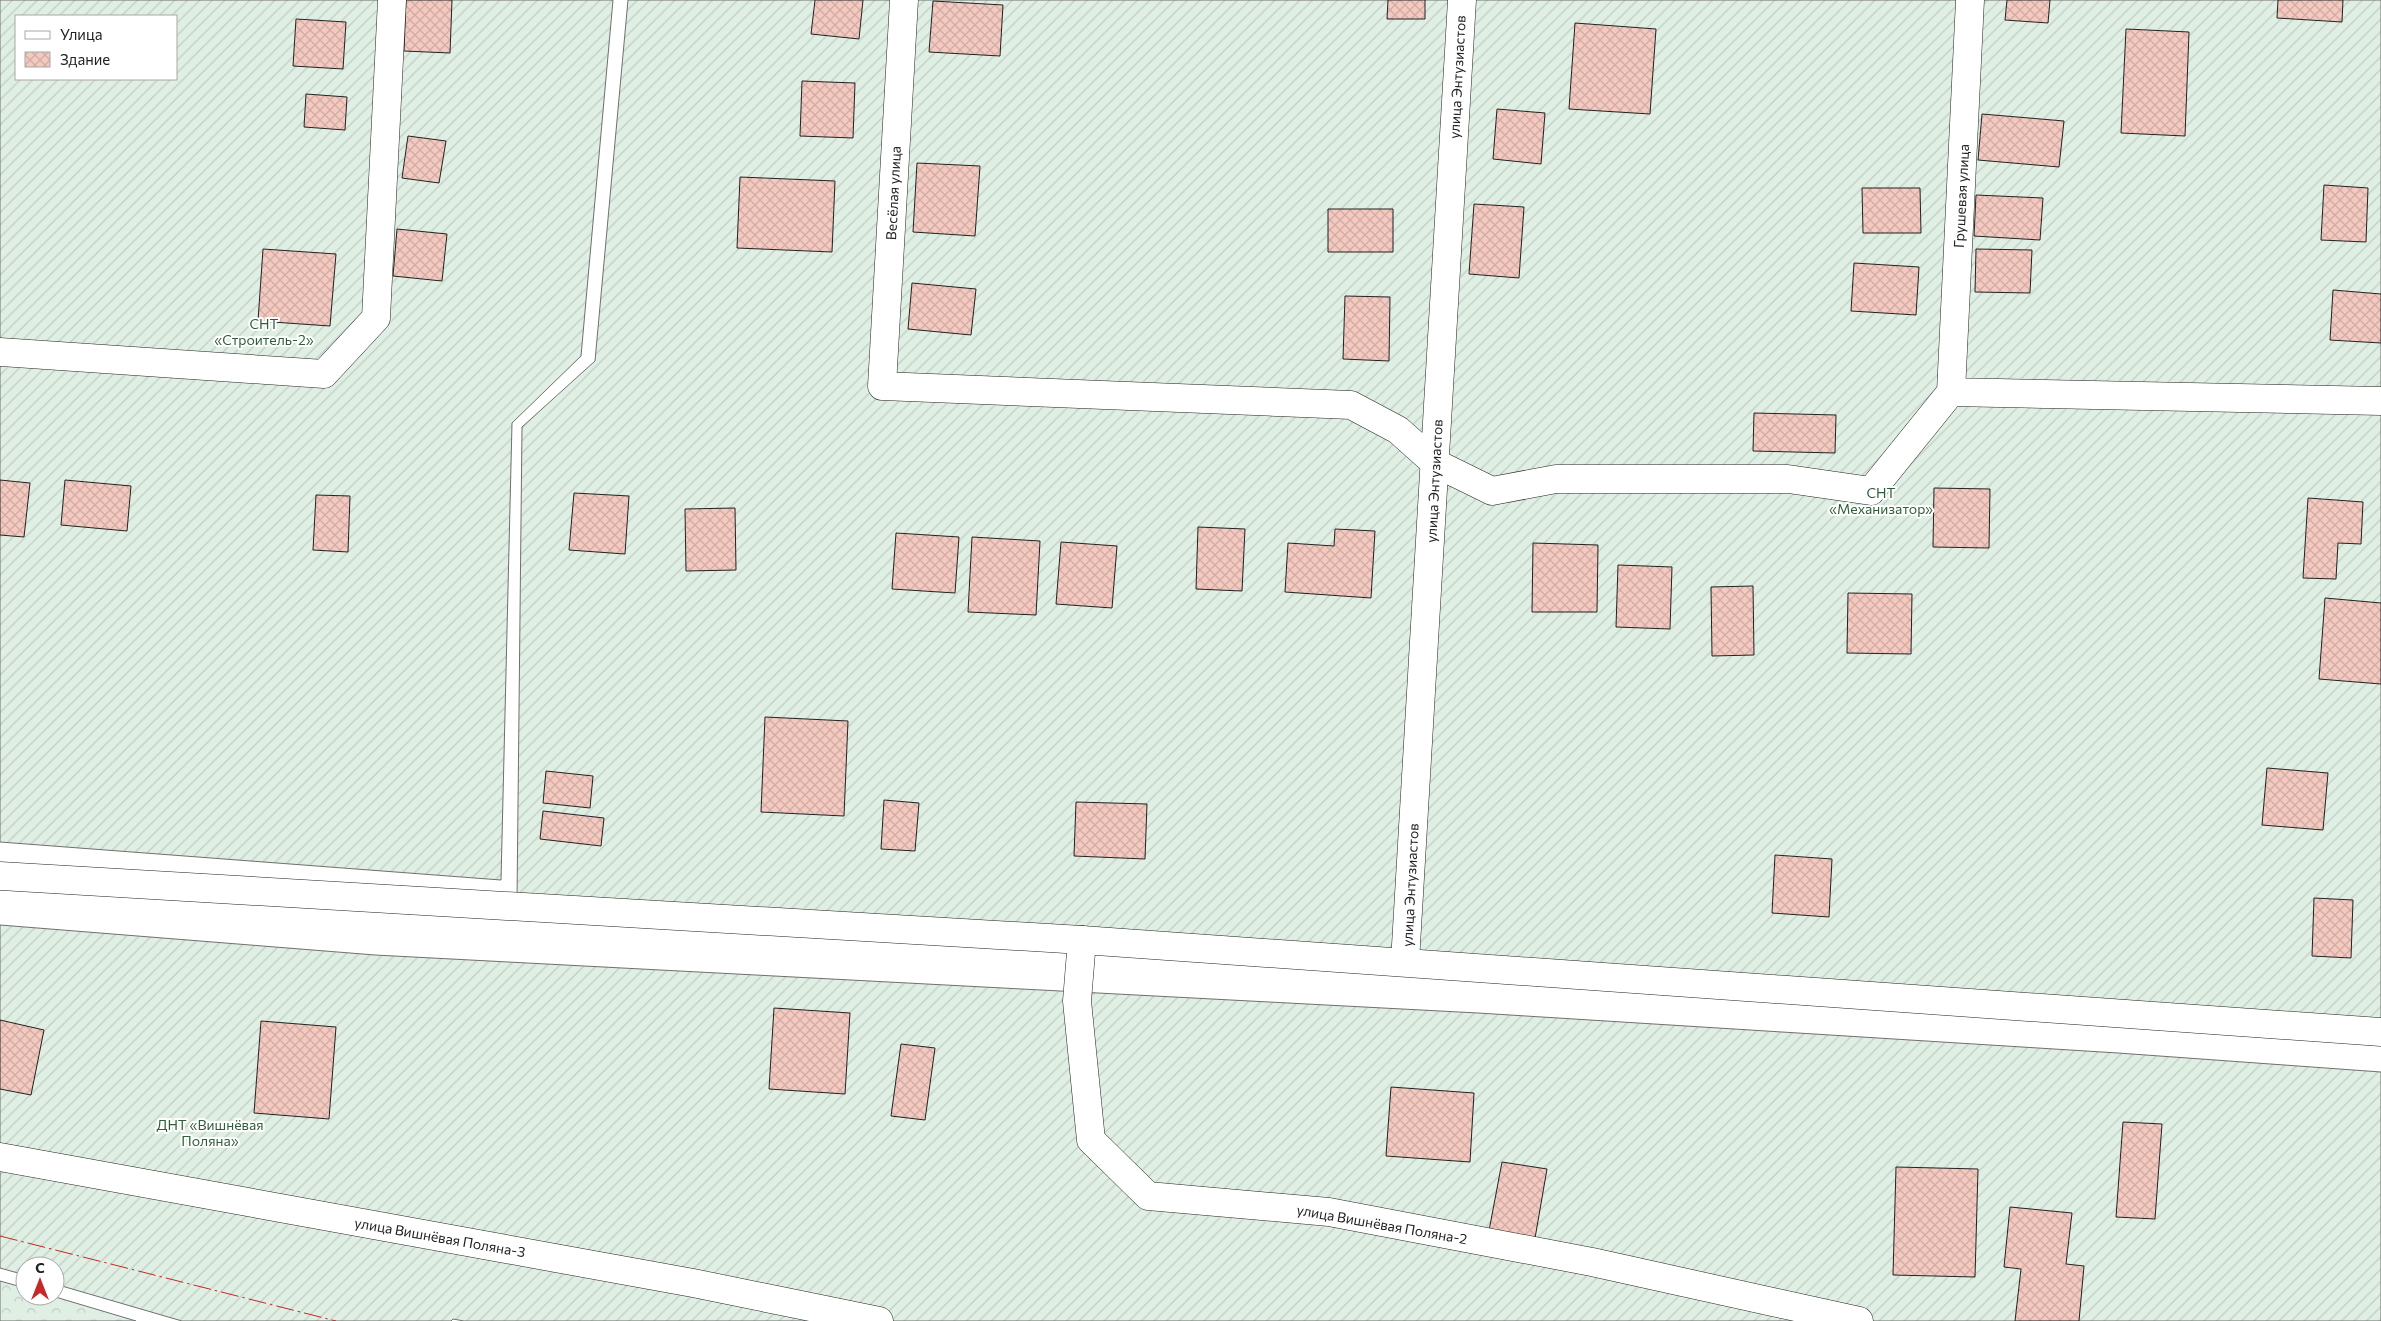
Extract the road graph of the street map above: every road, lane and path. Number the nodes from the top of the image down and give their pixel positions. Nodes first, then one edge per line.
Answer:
1 (392, 0) edge
2 (904, 0) edge
3 (1462, 0) edge
4 (1970, 0) edge
5 (0, 352) edge
6 (1951, 392) junction
7 (2381, 401) edge
8 (1435, 463) junction
9 (0, 876) edge
10 (1082, 940) junction
11 (1405, 962) junction
12 (2381, 1032) edge
13 (0, 1157) edge
14 (879, 1321) edge
15 (1858, 1321) edge

1 - 5 street
2 - 8 street, Весёлая улица
3 - 8 street, улица Энтузиастов
4 - 6 street, Грушевая улица
6 - 7 street
6 - 8 street
8 - 11 street, улица Энтузиастов
9 - 10 street
10 - 11 street
10 - 15 street, улица Вишнёвая Поляна-2
11 - 12 street
13 - 14 street, улица Вишнёвая Поляна-3

